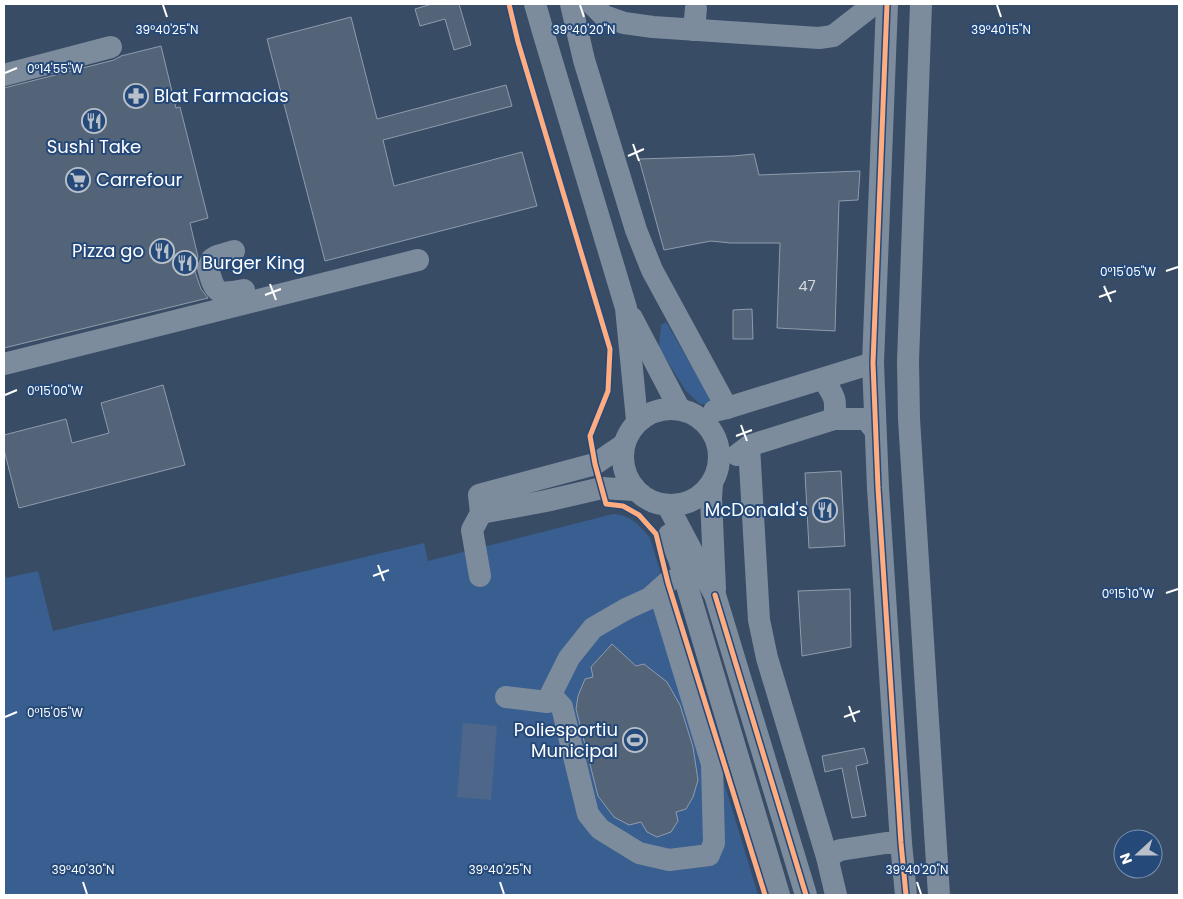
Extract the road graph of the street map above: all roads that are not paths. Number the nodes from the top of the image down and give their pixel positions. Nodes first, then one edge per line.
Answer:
1 (535, 4) edge
2 (546, 4) edge
3 (570, 4) edge
4 (592, 4) edge
5 (874, 4) edge
6 (887, 4) edge
7 (921, 4) edge
8 (544, 35) junction
9 (111, 47) dead end
10 (4, 75) edge
11 (234, 251) dead end
12 (418, 260) dead end
13 (244, 290) dead end
14 (626, 308) junction
15 (873, 363) junction
16 (4, 364) edge
17 (822, 379) junction
18 (727, 408) junction
19 (688, 411) junction
20 (834, 419) junction
21 (638, 420) junction
22 (875, 430) junction
23 (623, 445) junction
24 (749, 446) junction
25 (716, 475) junction
26 (634, 490) junction
27 (662, 505) junction
28 (481, 513) junction
29 (480, 576) dead end
30 (672, 587) junction
31 (715, 595) junction
32 (551, 695) junction
33 (506, 697) dead end
34 (901, 843) junction
35 (827, 857) junction
36 (779, 895) edge
37 (806, 895) edge
38 (836, 895) edge
39 (906, 895) edge
40 (939, 895) edge

1 - 8 street
2 - 8 street
3 - 18 street
4 - 5 street
6 - 15 street
7 - 40 street
8 - 14 street
9 - 10 street
11 - 13 street
12 - 16 street
14 - 19 street
14 - 21 street
15 - 17 street
15 - 22 street
17 - 18 street
17 - 20 street
18 - 19 street
19 - 21 street
19 - 25 street
20 - 22 street
20 - 24 street
21 - 23 street
22 - 34 street
23 - 26 street
23 - 28 street
24 - 25 street
24 - 35 street
25 - 27 street
25 - 31 street
26 - 27 street
26 - 28 street
27 - 30 street
27 - 31 street
28 - 29 street
30 - 32 street
30 - 32 street
30 - 36 street
31 - 37 street
32 - 33 street
34 - 35 street
34 - 39 street
35 - 38 street

